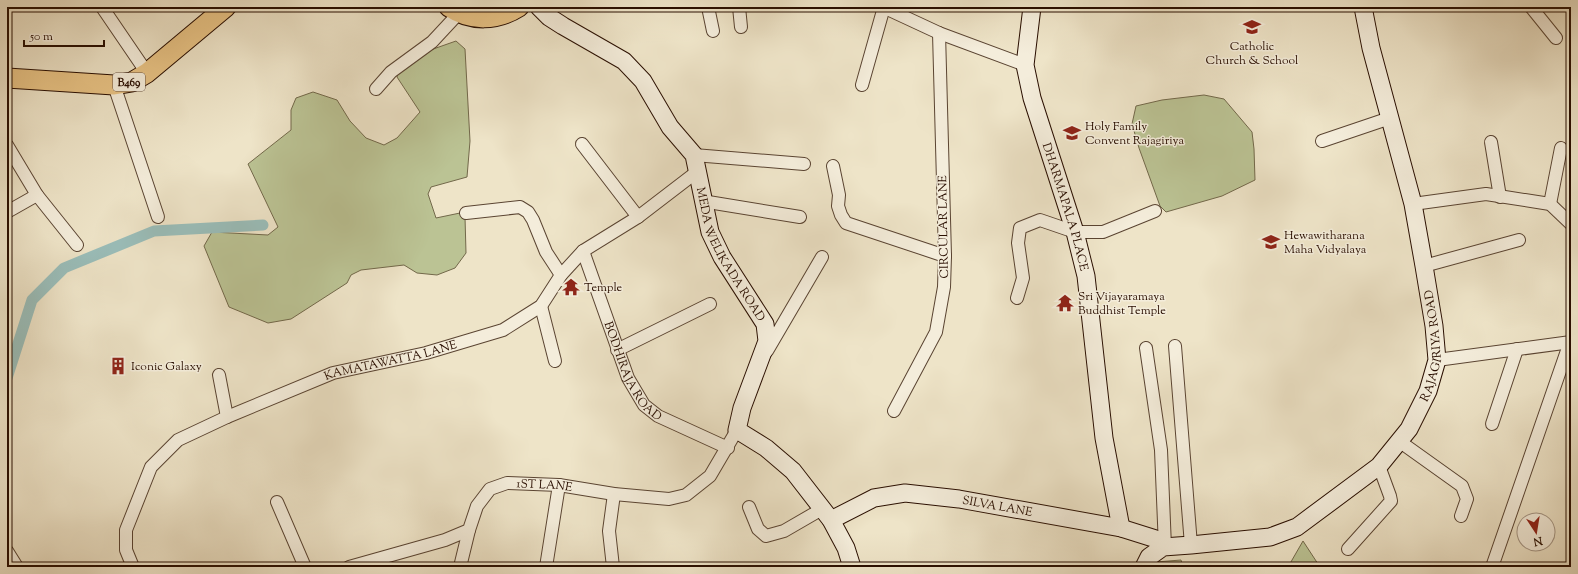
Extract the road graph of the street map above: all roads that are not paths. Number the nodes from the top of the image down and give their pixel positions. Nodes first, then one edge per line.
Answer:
1 (102, 7) edge
2 (226, 7) edge
3 (519, 7) edge
4 (539, 7) edge
5 (708, 7) edge
6 (739, 7) edge
7 (884, 7) edge
8 (1032, 7) edge
9 (1363, 7) edge
10 (1531, 7) edge
11 (454, 10) edge
12 (741, 27) dead end
13 (713, 31) dead end
14 (939, 33) junction
15 (1556, 38) dead end
16 (1025, 65) junction
17 (147, 73) junction
18 (7, 78) edge
19 (114, 85) junction
20 (862, 85) dead end
21 (376, 89) dead end
22 (1390, 118) junction
23 (1322, 141) dead end
24 (1491, 142) dead end
25 (582, 144) dead end
26 (7, 146) edge
27 (1561, 148) dead end
28 (696, 163) junction
29 (804, 164) dead end
30 (833, 166) dead end
31 (37, 195) junction
32 (1500, 197) junction
33 (702, 201) junction
34 (1413, 204) junction
35 (1550, 204) junction
36 (1155, 211) dead end
37 (7, 212) edge
38 (466, 213) dead end
39 (638, 217) junction
40 (800, 217) dead end
41 (158, 218) dead end
42 (1571, 224) edge
43 (1075, 232) junction
44 (1519, 240) dead end
45 (77, 245) dead end
46 (583, 251) junction
47 (945, 256) junction
48 (822, 257) dead end
49 (1424, 266) junction
50 (561, 275) junction
51 (1017, 298) dead end
52 (710, 304) dead end
53 (541, 306) junction
54 (1571, 342) edge
55 (1175, 346) dead end
56 (1146, 348) dead end
57 (1517, 349) junction
58 (617, 350) junction
59 (1437, 360) junction
60 (555, 361) dead end
61 (759, 364) junction
62 (219, 375) dead end
63 (894, 411) dead end
64 (227, 417) junction
65 (1492, 424) dead end
66 (737, 430) junction
67 (1399, 441) junction
68 (728, 448) junction
69 (1379, 466) junction
70 (558, 485) junction
71 (614, 494) junction
72 (277, 502) dead end
73 (749, 507) dead end
74 (827, 515) junction
75 (1461, 516) dead end
76 (1121, 528) junction
77 (468, 530) junction
78 (1191, 545) junction
79 (1164, 547) junction
80 (1348, 549) dead end
81 (7, 551) edge
82 (17, 567) edge
83 (133, 567) edge
84 (305, 567) edge
85 (349, 567) edge
86 (460, 567) edge
87 (546, 567) edge
88 (613, 567) edge
89 (852, 567) edge
90 (1144, 567) edge
91 (1492, 567) edge

1 - 17 street
2 - 17 main road, B469
3 - 11 main road
4 - 28 street
5 - 13 street
6 - 12 street
7 - 14 street
7 - 20 street
8 - 16 street, DHARMAPALA PLACE
9 - 22 street, RAJAGIRIYA ROAD
10 - 15 street
11 - 21 street
14 - 16 street
14 - 47 street, CIRCULAR LANE
16 - 43 street, DHARMAPALA PLACE
17 - 19 main road, B469
18 - 19 main road, B469
19 - 41 street
22 - 23 street
22 - 34 street, RAJAGIRIYA ROAD
24 - 32 street
25 - 39 street
26 - 31 street
27 - 35 street
28 - 29 street
28 - 33 street, MEDA WELIKADA ROAD
28 - 39 street, KAMATAWATTA LANE
30 - 47 street
31 - 37 street
31 - 45 street
32 - 34 street
32 - 35 street
33 - 40 street
33 - 61 street, MEDA WELIKADA ROAD
34 - 49 street, RAJAGIRIYA ROAD
35 - 42 street
36 - 43 street
38 - 50 street
39 - 46 street, KAMATAWATTA LANE
43 - 51 street
43 - 76 street, DHARMAPALA PLACE
44 - 49 street
46 - 50 street, KAMATAWATTA LANE
46 - 58 street, BODHIRAJA ROAD
47 - 63 street, CIRCULAR LANE
48 - 61 street
49 - 59 street, RAJAGIRIYA ROAD
50 - 53 street, KAMATAWATTA LANE
52 - 58 street
53 - 60 street
53 - 64 street, KAMATAWATTA LANE
54 - 57 street
54 - 91 street
55 - 78 street
56 - 79 street
57 - 59 street
57 - 65 street
58 - 68 street, BODHIRAJA ROAD
59 - 67 street, RAJAGIRIYA ROAD
61 - 66 street, MEDA WELIKADA ROAD
62 - 64 street
64 - 83 street, KAMATAWATTA LANE
66 - 68 street, 1ST LANE
66 - 74 street
67 - 69 street, RAJAGIRIYA ROAD
67 - 75 street
68 - 71 street, 1ST LANE
69 - 78 street, RAJAGIRIYA ROAD
69 - 80 street
70 - 71 street, 1ST LANE
70 - 77 street, 1ST LANE
70 - 87 street
71 - 88 street
72 - 84 street
73 - 74 street
74 - 76 street, SILVA LANE
74 - 89 street
76 - 79 street, SILVA LANE
77 - 85 street
77 - 86 street, 1ST LANE
78 - 79 street, RAJAGIRIYA ROAD
79 - 90 street
81 - 82 street

